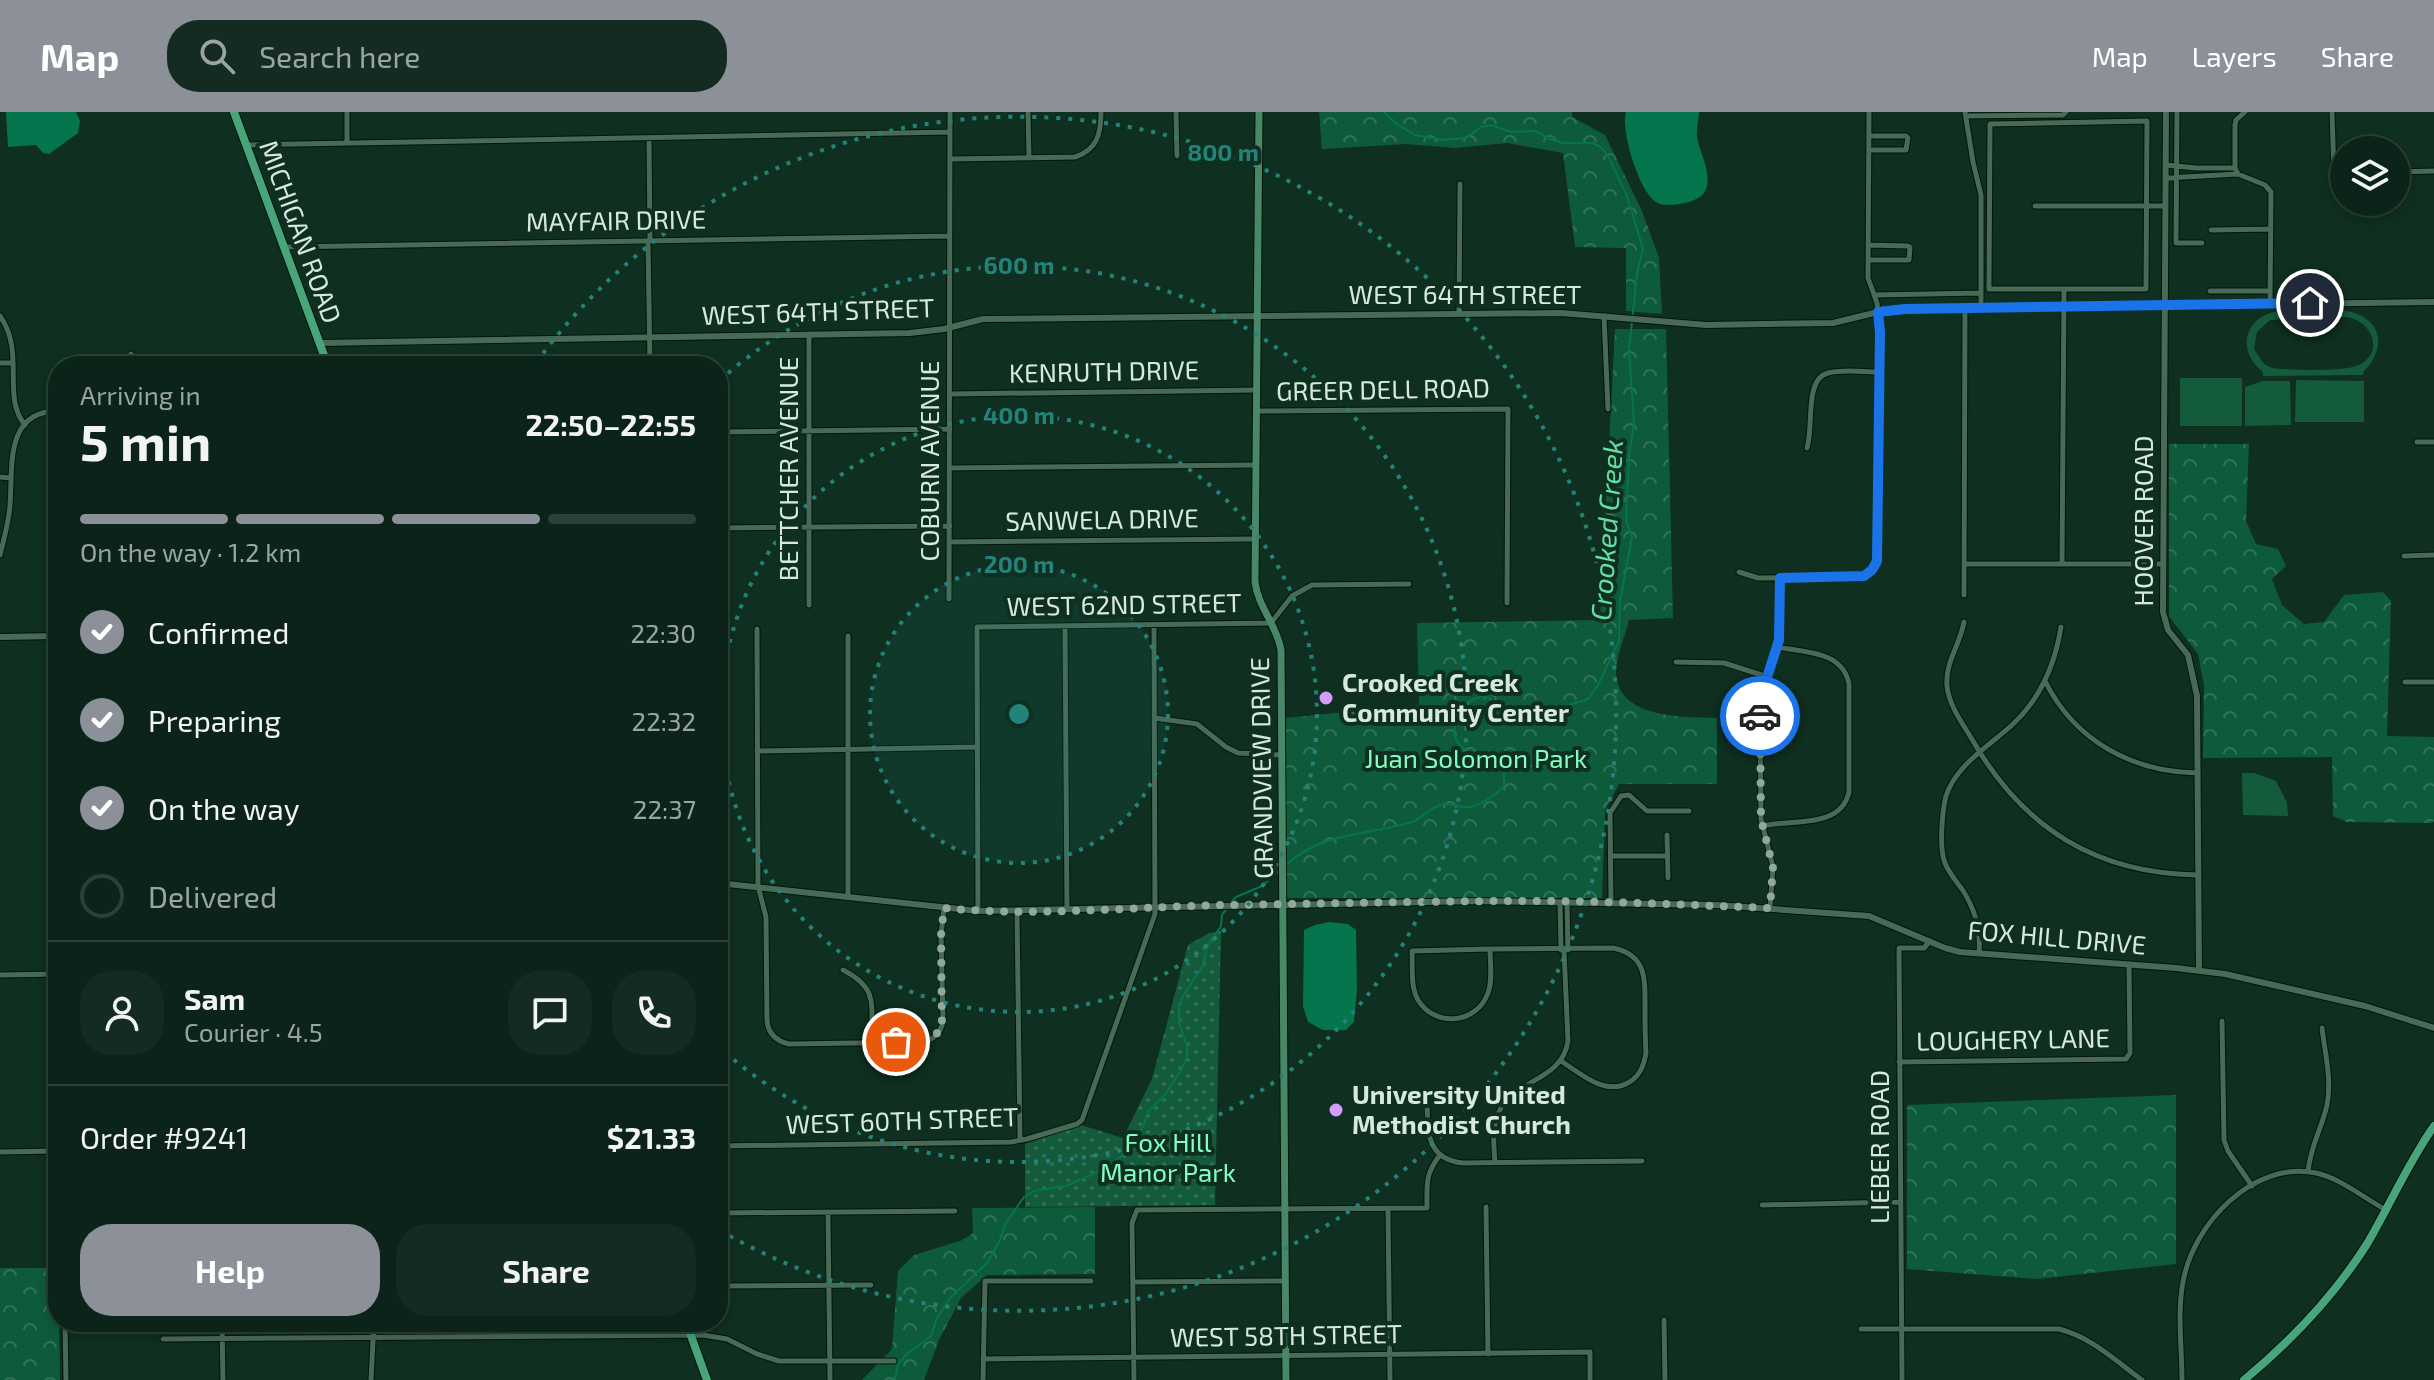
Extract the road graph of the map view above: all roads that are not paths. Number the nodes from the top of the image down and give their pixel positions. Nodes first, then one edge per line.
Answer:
1 (234, 112) edge
2 (347, 112) edge
3 (950, 112) edge
4 (1028, 112) edge
5 (1101, 112) edge
6 (1176, 112) edge
7 (1259, 112) edge
8 (1869, 112) edge
9 (2065, 112) edge
10 (2166, 112) edge
11 (2177, 112) edge
12 (2245, 112) edge
13 (2332, 112) edge
14 (1966, 114) edge
15 (950, 132) junction
16 (1869, 136) junction
17 (2333, 136) edge
18 (649, 137) junction
19 (347, 143) junction
20 (246, 145) junction
21 (1869, 150) junction
22 (1177, 156) dead end
23 (1029, 158) junction
24 (950, 159) junction
25 (2166, 165) junction
26 (2176, 165) junction
27 (2237, 171) junction
28 (2434, 171) edge
29 (2410, 172) edge
30 (2176, 177) junction
31 (2166, 178) junction
32 (1460, 184) dead end
33 (2035, 206) dead end
34 (2148, 206) junction
35 (2165, 206) junction
36 (2271, 229) junction
37 (2211, 230) dead end
38 (950, 236) junction
39 (649, 241) junction
40 (2202, 243) dead end
41 (1868, 245) junction
42 (284, 247) junction
43 (1868, 260) junction
44 (2064, 290) junction
45 (2210, 291) dead end
46 (2270, 291) junction
47 (1981, 293) junction
48 (1874, 295) junction
49 (2434, 302) edge
50 (2270, 303) junction
51 (2164, 305) junction
52 (2064, 306) junction
53 (1981, 307) junction
54 (1965, 308) junction
55 (1878, 312) junction
56 (1459, 314) junction
57 (0, 316) edge
58 (1258, 316) junction
59 (1604, 316) junction
60 (951, 327) junction
61 (809, 334) junction
62 (649, 337) junction
63 (319, 343) junction
64 (324, 356) edge
65 (650, 356) edge
66 (0, 363) edge
67 (13, 363) junction
68 (1880, 372) junction
69 (1258, 390) junction
70 (950, 394) junction
71 (1608, 409) dead end
72 (1258, 411) junction
73 (48, 412) edge
74 (25, 425) junction
75 (950, 429) junction
76 (809, 430) junction
77 (728, 432) edge
78 (2417, 442) dead end
79 (2434, 442) edge
80 (1807, 448) dead end
81 (1256, 465) junction
82 (950, 468) junction
83 (0, 477) edge
84 (11, 478) junction
85 (950, 526) junction
86 (809, 527) junction
87 (728, 528) edge
88 (1255, 539) junction
89 (950, 542) junction
90 (0, 555) edge
91 (2434, 555) edge
92 (2404, 556) dead end
93 (1964, 564) junction
94 (2062, 564) junction
95 (2163, 564) junction
96 (1739, 572) dead end
97 (1780, 578) junction
98 (1409, 584) dead end
99 (1964, 595) dead end
100 (949, 599) dead end
101 (1507, 603) dead end
102 (809, 605) dead end
103 (1964, 622) dead end
104 (1271, 623) junction
105 (1154, 625) junction
106 (1065, 626) junction
107 (2061, 627) dead end
108 (757, 629) dead end
109 (48, 636) edge
110 (848, 636) dead end
111 (0, 637) edge
112 (1777, 647) junction
113 (1676, 662) dead end
114 (1768, 677) junction
115 (2045, 681) junction
116 (2405, 682) dead end
117 (2434, 682) edge
118 (1155, 718) junction
119 (977, 747) junction
120 (848, 750) junction
121 (757, 751) junction
122 (1980, 753) junction
123 (1283, 755) junction
124 (2198, 773) junction
125 (1689, 811) dead end
126 (1762, 826) junction
127 (1667, 835) dead end
128 (1611, 856) junction
129 (1667, 856) junction
130 (2199, 875) junction
131 (1668, 878) dead end
132 (728, 884) edge
133 (758, 886) junction
134 (848, 897) junction
135 (1563, 901) junction
136 (1611, 902) junction
137 (1284, 904) junction
138 (1155, 907) junction
139 (944, 908) junction
140 (1770, 908) junction
141 (1067, 909) junction
142 (978, 911) junction
143 (1017, 911) junction
144 (1930, 941) junction
145 (1490, 949) junction
146 (1564, 950) junction
147 (1979, 953) junction
148 (2129, 964) junction
149 (843, 970) dead end
150 (2199, 970) junction
151 (48, 974) edge
152 (0, 975) edge
153 (2222, 1021) dead end
154 (2322, 1028) dead end
155 (2434, 1028) edge
156 (871, 1043) junction
157 (1561, 1061) junction
158 (1899, 1062) junction
159 (1427, 1098) dead end
160 (2434, 1126) edge
161 (1020, 1140) junction
162 (728, 1146) edge
163 (48, 1151) edge
164 (0, 1152) edge
165 (1440, 1155) junction
166 (1642, 1161) dead end
167 (1495, 1162) junction
168 (2308, 1172) junction
169 (2252, 1186) junction
170 (1900, 1202) junction
171 (1762, 1205) dead end
172 (1486, 1207) dead end
173 (1286, 1209) junction
174 (1388, 1209) junction
175 (2386, 1210) junction
176 (955, 1211) dead end
177 (828, 1212) junction
178 (728, 1213) edge
179 (1091, 1281) dead end
180 (1285, 1281) junction
181 (1134, 1282) junction
182 (829, 1285) junction
183 (871, 1285) dead end
184 (728, 1286) edge
185 (1664, 1320) dead end
186 (1861, 1329) dead end
187 (1902, 1330) junction
188 (65, 1332) edge
189 (222, 1332) edge
190 (374, 1332) edge
191 (690, 1332) edge
192 (691, 1335) junction
193 (374, 1338) junction
194 (163, 1339) dead end
195 (222, 1339) junction
196 (1488, 1354) junction
197 (1390, 1355) junction
198 (1286, 1356) junction
199 (1134, 1357) junction
200 (983, 1359) junction
201 (830, 1361) junction
202 (894, 1361) dead end
203 (66, 1380) edge
204 (223, 1380) edge
205 (371, 1380) edge
206 (707, 1380) edge
207 (830, 1380) edge
208 (983, 1380) edge
209 (1134, 1380) edge
210 (1286, 1380) edge
211 (1390, 1380) edge
212 (1590, 1380) edge
213 (1665, 1380) edge
214 (1902, 1380) edge
215 (2142, 1380) edge
216 (2182, 1380) edge
217 (2244, 1380) edge

1 - 20 main road, MICHIGAN ROAD
2 - 19 street
3 - 15 street, COBURN AVENUE
4 - 23 street
5 - 23 street
6 - 22 street
7 - 58 main road, GRANDVIEW DRIVE
8 - 16 street
9 - 14 street
10 - 25 street, HOOVER ROAD
11 - 26 street
12 - 27 street
13 - 17 street
14 - 47 street
15 - 18 street
15 - 24 street, COBURN AVENUE
16 - 21 street
16 - 21 street
18 - 19 street
18 - 39 street
19 - 20 street
20 - 42 main road, MICHIGAN ROAD
21 - 41 street
23 - 24 street
24 - 38 street, COBURN AVENUE
25 - 26 street
25 - 31 street, HOOVER ROAD
26 - 27 street
26 - 30 street
27 - 30 street
27 - 36 street
28 - 29 street
30 - 31 street
30 - 40 street
31 - 35 street, HOOVER ROAD
32 - 56 street
33 - 34 street
34 - 35 street
34 - 44 street
34 - 44 street
35 - 51 street, HOOVER ROAD
36 - 37 street
36 - 46 street
38 - 39 street, MAYFAIR DRIVE
38 - 60 street, COBURN AVENUE
39 - 42 street, MAYFAIR DRIVE
39 - 62 street
41 - 43 street
41 - 43 street
42 - 63 main road, MICHIGAN ROAD
43 - 48 street
44 - 52 street
45 - 46 street
46 - 50 street
47 - 48 street
47 - 53 street
48 - 55 street
49 - 50 street, WEST 64TH STREET
50 - 51 street, WEST 64TH STREET
51 - 52 street, WEST 64TH STREET
51 - 95 street, HOOVER ROAD
52 - 53 street, WEST 64TH STREET
52 - 94 street
53 - 54 street, WEST 64TH STREET
54 - 55 street, WEST 64TH STREET
54 - 93 street
55 - 59 street, WEST 64TH STREET
55 - 68 street
56 - 58 street, WEST 64TH STREET
56 - 59 street, WEST 64TH STREET
57 - 67 street
58 - 60 street, WEST 64TH STREET
58 - 69 main road, GRANDVIEW DRIVE
59 - 71 street, WEST 64TH STREET
60 - 61 street, WEST 64TH STREET
60 - 70 street, COBURN AVENUE
61 - 62 street, WEST 64TH STREET
61 - 76 street, BETTCHER AVENUE
62 - 63 street, WEST 64TH STREET
62 - 65 street
63 - 64 main road, MICHIGAN ROAD
66 - 67 street
67 - 74 street
68 - 80 street
68 - 97 street
69 - 70 street, KENRUTH DRIVE
69 - 72 main road, GRANDVIEW DRIVE
70 - 75 street, COBURN AVENUE
72 - 81 main road, GRANDVIEW DRIVE
72 - 101 street, GREER DELL ROAD
73 - 74 street
74 - 84 street
75 - 76 street
75 - 82 street, COBURN AVENUE
76 - 77 street
76 - 86 street, BETTCHER AVENUE
78 - 79 street
81 - 82 street
81 - 88 main road, GRANDVIEW DRIVE
82 - 85 street, COBURN AVENUE
83 - 84 street
84 - 90 street
85 - 86 street
85 - 89 street, COBURN AVENUE
86 - 87 street
86 - 102 street, BETTCHER AVENUE
88 - 89 street, SANWELA DRIVE
88 - 104 main road, GRANDVIEW DRIVE
89 - 100 street, COBURN AVENUE
91 - 92 street
93 - 94 street
93 - 99 street
94 - 95 street
95 - 124 street, HOOVER ROAD
96 - 97 street
97 - 112 street
98 - 104 street
103 - 122 street
104 - 105 street, WEST 62ND STREET
104 - 123 main road, GRANDVIEW DRIVE
105 - 106 street, WEST 62ND STREET
105 - 118 street
106 - 119 street, WEST 62ND STREET
106 - 141 street
107 - 115 street
108 - 121 street
109 - 111 street
110 - 120 street
112 - 114 street
112 - 126 street
113 - 114 street
114 - 126 street
115 - 122 street
115 - 124 street
116 - 117 street
118 - 123 street
118 - 138 street
119 - 120 street
119 - 142 street
120 - 121 street
120 - 134 street
121 - 133 street
122 - 130 street
122 - 147 street
123 - 137 main road, GRANDVIEW DRIVE
124 - 130 street, HOOVER ROAD
125 - 128 street
126 - 140 street
127 - 129 street
128 - 129 street
128 - 136 street
129 - 131 street
130 - 150 street, HOOVER ROAD
132 - 133 street, FOX HILL DRIVE
133 - 134 street, FOX HILL DRIVE
133 - 156 street
134 - 139 street, FOX HILL DRIVE
135 - 136 street, FOX HILL DRIVE
135 - 137 street, FOX HILL DRIVE
135 - 146 street
136 - 140 street, FOX HILL DRIVE
137 - 138 street, FOX HILL DRIVE
137 - 173 main road, GRANDVIEW DRIVE
138 - 141 street, FOX HILL DRIVE
138 - 161 street, WEST 60TH STREET
139 - 142 street, FOX HILL DRIVE
139 - 156 street
140 - 144 street, FOX HILL DRIVE
141 - 143 street, FOX HILL DRIVE
142 - 143 street, FOX HILL DRIVE
143 - 161 street
144 - 147 street, FOX HILL DRIVE
144 - 158 street, LIEBER ROAD
145 - 145 street
145 - 146 street
146 - 157 street
146 - 157 street
147 - 148 street, FOX HILL DRIVE
148 - 150 street, FOX HILL DRIVE
148 - 158 street, LOUGHERY LANE
149 - 156 street
150 - 155 street, FOX HILL DRIVE
151 - 152 street
153 - 169 street
154 - 168 street
157 - 167 street
158 - 170 street, LIEBER ROAD
159 - 165 street
160 - 175 main road
161 - 162 street, WEST 60TH STREET
163 - 164 street
165 - 167 street
165 - 174 street
166 - 167 street
168 - 169 street
168 - 175 street
169 - 216 street
170 - 171 street
170 - 187 street, LIEBER ROAD
172 - 196 street
173 - 174 street
173 - 180 main road, GRANDVIEW DRIVE
173 - 181 street
174 - 197 street
175 - 217 main road
176 - 177 street
177 - 178 street
177 - 182 street
179 - 200 street
180 - 181 street
180 - 198 main road, GRANDVIEW DRIVE
181 - 199 street
182 - 183 street
182 - 184 street
182 - 201 street
185 - 213 street
186 - 187 street
187 - 214 street, LIEBER ROAD
187 - 215 street
188 - 203 street
189 - 195 street
190 - 193 street
191 - 192 main road
192 - 193 street
192 - 201 street
192 - 206 main road
193 - 195 street
193 - 205 street
194 - 195 street
195 - 204 street
196 - 197 street, WEST 58TH STREET
196 - 212 street, WEST 58TH STREET
197 - 198 street, WEST 58TH STREET
197 - 211 street
198 - 199 street, WEST 58TH STREET
198 - 210 main road, GRANDVIEW DRIVE
199 - 200 street, WEST 58TH STREET
199 - 209 street
200 - 208 street
201 - 202 street
201 - 207 street

